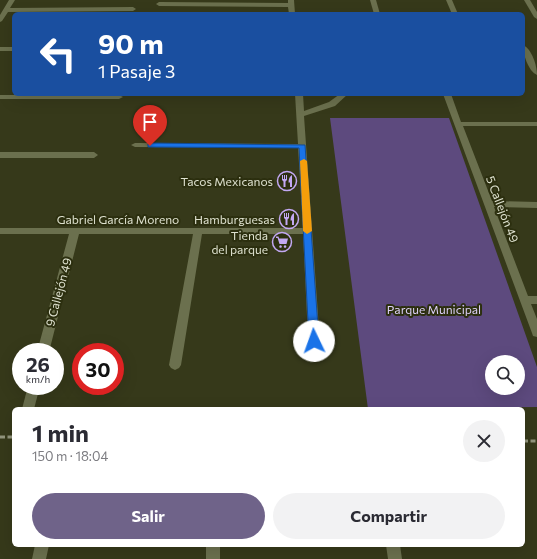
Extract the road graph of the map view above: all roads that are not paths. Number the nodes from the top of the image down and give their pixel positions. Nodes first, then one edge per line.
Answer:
1 (12, 0) edge
2 (373, 0) edge
3 (449, 0) edge
4 (527, 0) edge
5 (292, 2) edge
6 (159, 4) dead end
7 (133, 9) dead end
8 (6, 10) junction
9 (376, 12) edge
10 (454, 12) edge
11 (537, 17) edge
12 (0, 20) edge
13 (0, 49) edge
14 (12, 49) edge
15 (525, 51) edge
16 (537, 73) edge
17 (299, 96) edge
18 (342, 96) edge
19 (448, 96) edge
20 (0, 97) edge
21 (119, 97) dead end
22 (300, 115) junction
23 (458, 124) junction
24 (537, 124) edge
25 (135, 146) dead end
26 (303, 146) junction
27 (94, 155) dead end
28 (0, 156) edge
29 (488, 204) junction
30 (537, 205) edge
31 (0, 231) edge
32 (74, 231) junction
33 (198, 231) junction
34 (308, 231) junction
35 (525, 300) junction
36 (537, 300) edge
37 (537, 333) edge
38 (45, 343) edge
39 (315, 357) dead end
40 (175, 365) dead end
41 (32, 395) edge
42 (29, 407) edge
43 (41, 547) edge
44 (213, 547) edge
45 (393, 547) edge
46 (38, 559) edge
47 (213, 559) edge
48 (395, 559) edge

1 - 8 street
2 - 9 street
3 - 10 street
4 - 11 street
5 - 6 street
7 - 8 street
8 - 12 street
13 - 14 street
15 - 16 street
17 - 22 street
18 - 22 street
19 - 23 street, 5 Callejón 49
20 - 21 street
22 - 26 street
23 - 24 street
23 - 29 street, 5 Callejón 49
25 - 26 street
26 - 34 street
27 - 28 street
29 - 30 street
29 - 35 street, 5 Callejón 49
31 - 32 street, Gabriel García Moreno
32 - 33 street, Gabriel García Moreno
32 - 38 street, 9 Callejón 49
33 - 34 street, Gabriel García Moreno
33 - 40 street
34 - 39 street
35 - 36 street
35 - 37 street, 5 Callejón 49
41 - 42 street
43 - 46 street
44 - 47 street
45 - 48 street

